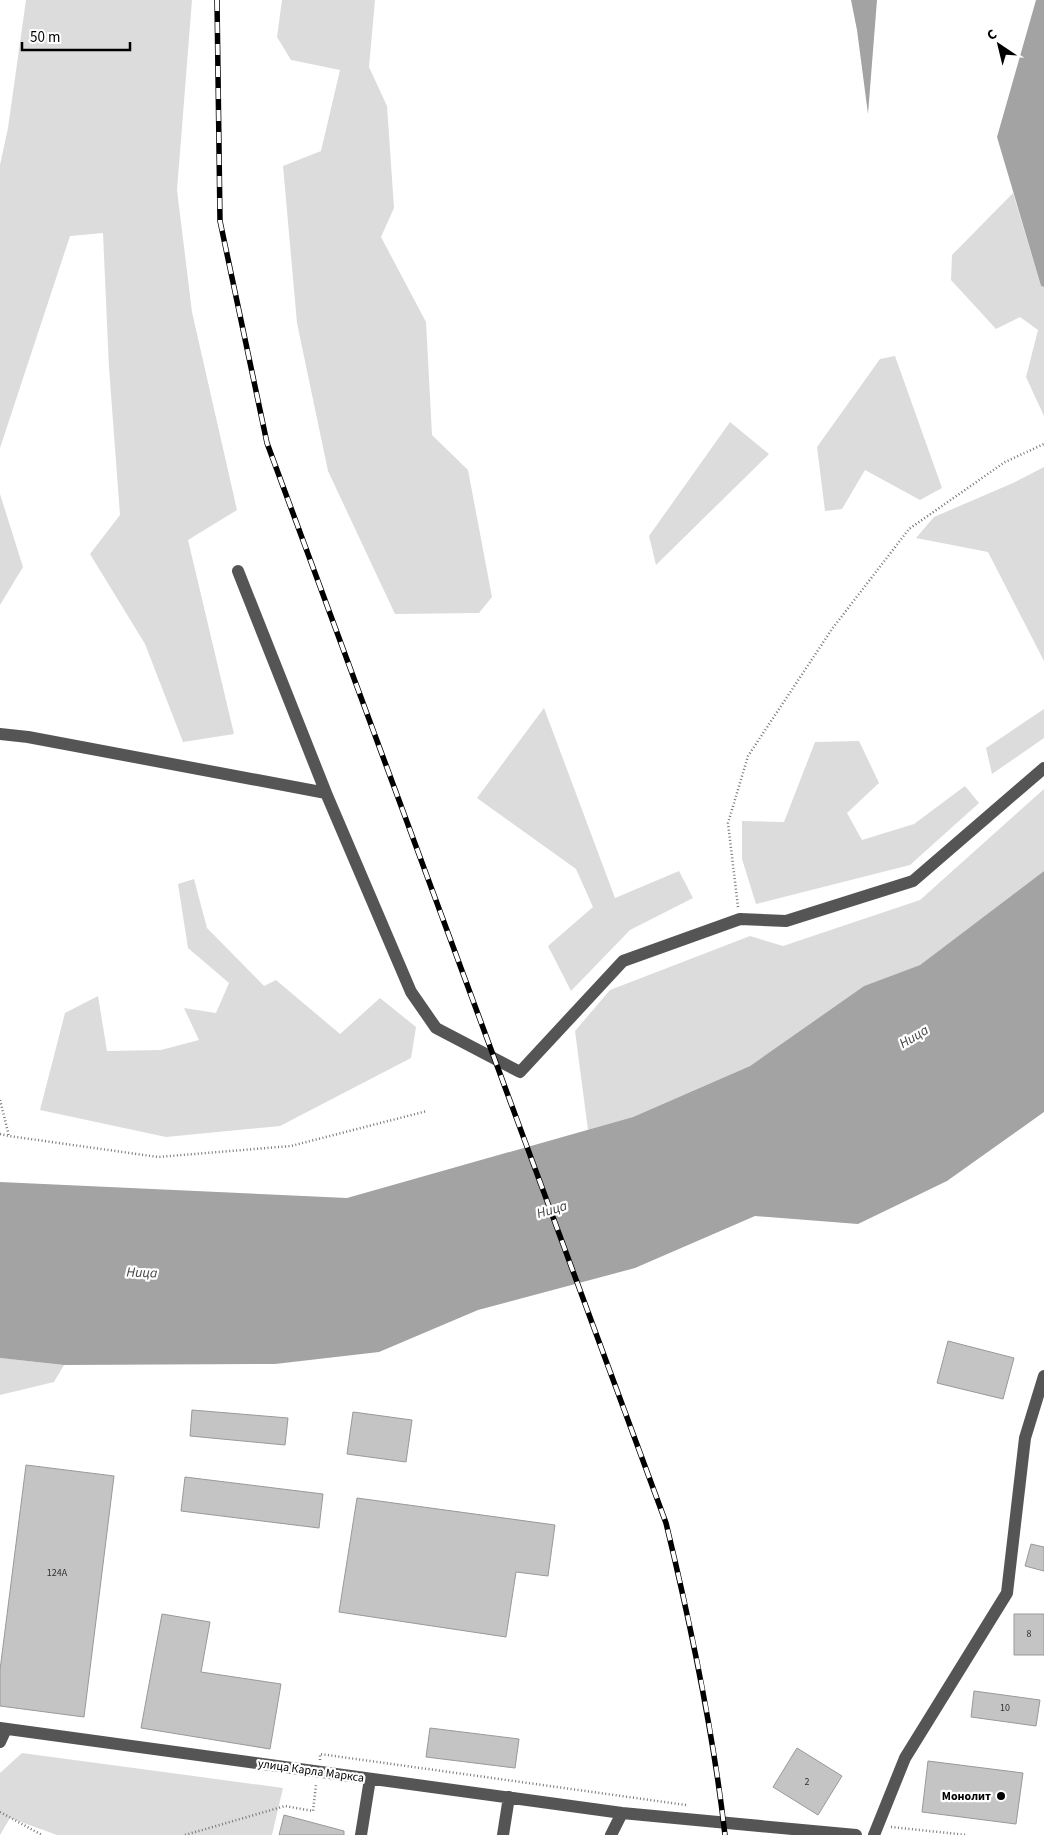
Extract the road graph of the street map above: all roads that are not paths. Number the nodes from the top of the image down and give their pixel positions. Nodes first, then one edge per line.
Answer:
1 (238, 571) dead end
2 (0, 734) edge
3 (1044, 768) edge
4 (326, 793) junction
5 (1044, 1376) edge
6 (3, 1729) edge
7 (0, 1742) edge
8 (370, 1778) junction
9 (509, 1798) junction
10 (622, 1813) junction
11 (876, 1830) edge
12 (787, 1831) edge
13 (504, 1834) edge
14 (361, 1835) edge
15 (611, 1835) edge
16 (856, 1835) edge

1 - 4 street
2 - 4 street
3 - 4 street
5 - 11 street
6 - 7 street
6 - 8 street, улица Карла Маркса
8 - 9 street, улица Карла Маркса
8 - 14 street
9 - 10 street, улица Карла Маркса
9 - 13 street
10 - 12 street, улица Карла Маркса
10 - 15 street
12 - 16 street, улица Карла Маркса

